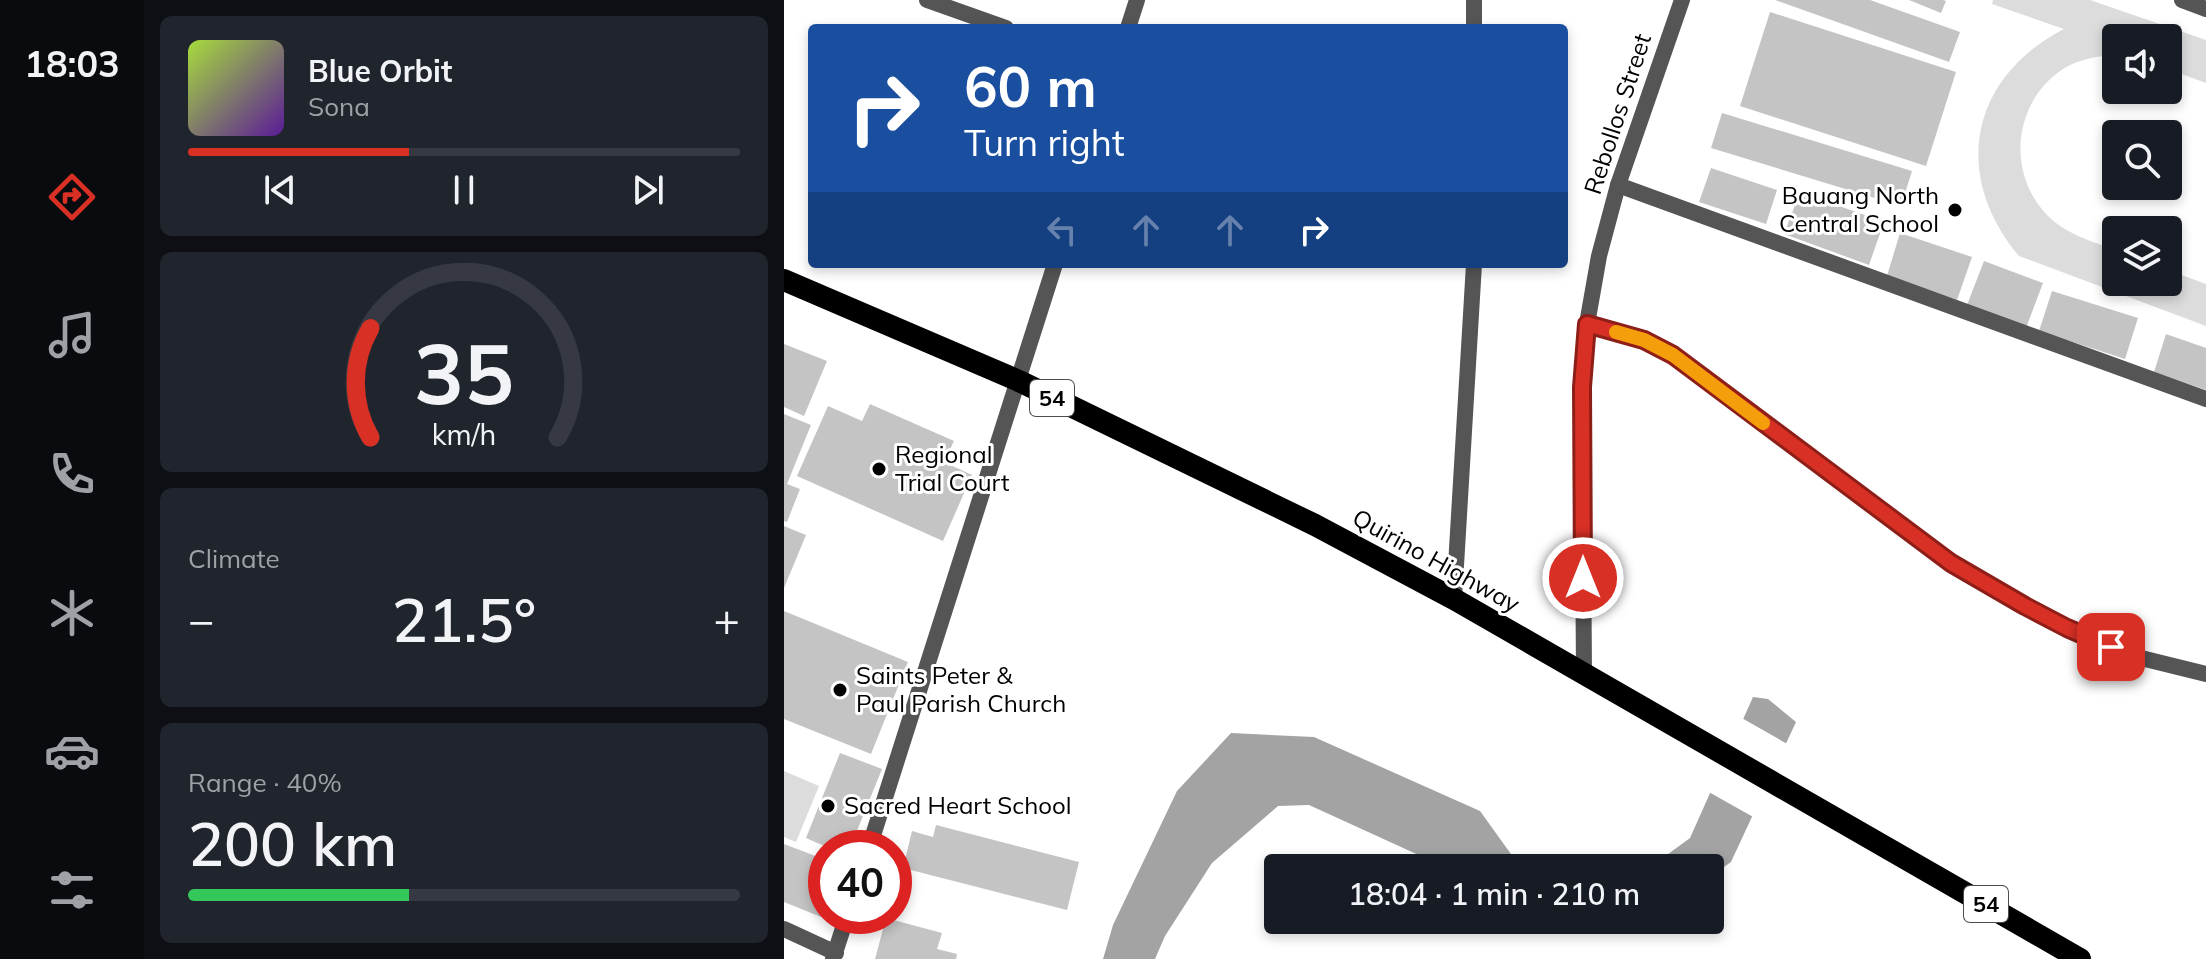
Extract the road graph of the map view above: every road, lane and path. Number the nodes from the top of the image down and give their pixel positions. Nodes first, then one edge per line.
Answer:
1 (927, 0) edge
2 (1137, 0) edge
3 (1474, 0) edge
4 (1682, 0) edge
5 (2182, 0) edge
6 (2206, 9) edge
7 (995, 24) edge
8 (1129, 24) edge
9 (1474, 24) edge
10 (1618, 185) junction
11 (1054, 268) edge
12 (1474, 268) edge
13 (784, 280) edge
14 (1587, 324) junction
15 (1019, 381) junction
16 (2206, 399) edge
17 (1454, 599) junction
18 (1584, 674) junction
19 (2206, 674) edge
20 (875, 830) edge
21 (784, 929) edge
22 (841, 934) edge
23 (834, 956) edge
24 (2080, 959) edge

1 - 7 street
2 - 8 street
3 - 9 street
4 - 10 street, Rebollos Street
5 - 6 street
10 - 14 street, Rebollos Street
10 - 16 street
11 - 15 street
12 - 17 street
13 - 15 highway, Quirino Highway / 54
14 - 18 street, Rebollos Street
14 - 19 street
15 - 17 highway, Quirino Highway / 54
15 - 20 street
17 - 18 highway, Quirino Highway / 54
18 - 24 highway, Quirino Highway / 54
21 - 23 street
22 - 23 street

